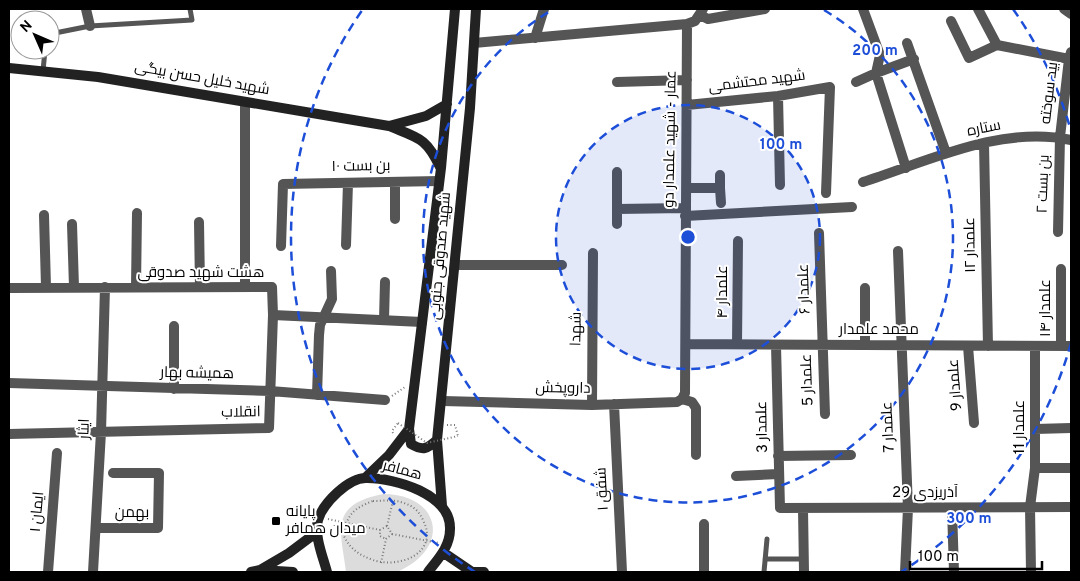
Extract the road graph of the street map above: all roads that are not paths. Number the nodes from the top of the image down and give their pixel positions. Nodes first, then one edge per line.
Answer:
1 (86, 9) edge
2 (190, 9) edge
3 (455, 9) edge
4 (476, 9) edge
5 (544, 9) edge
6 (765, 9) edge
7 (863, 9) edge
8 (978, 9) edge
9 (1064, 9) edge
10 (702, 12) edge
11 (1071, 14) edge
12 (951, 21) dead end
13 (687, 24) junction
14 (90, 26) junction
15 (60, 32) edge
16 (535, 38) junction
17 (474, 43) junction
18 (907, 43) dead end
19 (997, 45) junction
20 (1070, 56) edge
21 (914, 59) junction
22 (44, 60) edge
23 (9, 68) edge
24 (44, 70) junction
25 (876, 73) junction
26 (687, 80) junction
27 (617, 82) dead end
28 (856, 82) dead end
29 (778, 96) junction
30 (246, 102) junction
31 (447, 104) junction
32 (687, 105) junction
33 (389, 126) junction
34 (1060, 138) junction
35 (1071, 140) edge
36 (984, 143) junction
37 (946, 153) junction
38 (441, 168) junction
39 (906, 168) junction
40 (617, 172) dead end
41 (720, 175) dead end
42 (439, 181) junction
43 (348, 182) junction
44 (395, 182) junction
45 (864, 182) dead end
46 (780, 185) dead end
47 (686, 188) junction
48 (720, 188) junction
49 (826, 193) dead end
50 (721, 203) dead end
51 (852, 207) dead end
52 (617, 209) junction
53 (685, 212) junction
54 (137, 213) dead end
55 (44, 215) dead end
56 (394, 218) dead end
57 (199, 222) dead end
58 (72, 224) dead end
59 (617, 224) dead end
60 (1058, 232) dead end
61 (819, 233) dead end
62 (738, 241) dead end
63 (346, 245) dead end
64 (281, 246) dead end
65 (898, 251) dead end
66 (593, 253) dead end
67 (562, 265) dead end
68 (456, 266) junction
69 (1061, 269) dead end
70 (331, 271) dead end
71 (385, 282) dead end
72 (46, 287) junction
73 (74, 287) junction
74 (105, 287) junction
75 (136, 287) junction
76 (200, 287) junction
77 (245, 287) junction
78 (9, 288) edge
79 (865, 288) dead end
80 (272, 315) junction
81 (324, 317) junction
82 (384, 320) junction
83 (422, 322) junction
84 (174, 326) dead end
85 (687, 344) junction
86 (737, 344) junction
87 (776, 345) junction
88 (822, 345) junction
89 (865, 345) junction
90 (900, 345) junction
91 (968, 346) junction
92 (988, 346) junction
93 (1035, 346) junction
94 (1066, 346) edge
95 (9, 383) edge
96 (101, 387) junction
97 (174, 389) junction
98 (270, 391) junction
99 (317, 394) junction
100 (682, 399) junction
101 (384, 400) road end
102 (442, 401) junction
103 (614, 404) junction
104 (592, 405) junction
105 (824, 414) dead end
106 (974, 423) dead end
107 (1071, 428) edge
108 (409, 429) junction
109 (1035, 429) junction
110 (101, 432) junction
111 (9, 434) edge
112 (437, 440) junction
113 (57, 453) dead end
114 (696, 455) dead end
115 (851, 455) dead end
116 (778, 456) junction
117 (1034, 468) junction
118 (1071, 468) edge
119 (113, 473) dead end
120 (778, 474) junction
121 (736, 476) dead end
122 (366, 478) junction
123 (442, 506) junction
124 (1030, 507) junction
125 (1071, 507) edge
126 (780, 508) joint
127 (803, 508) junction
128 (908, 508) junction
129 (952, 508) junction
130 (704, 524) dead end
131 (96, 528) junction
132 (317, 532) junction
133 (767, 539) dead end
134 (445, 549) junction
135 (765, 558) junction
136 (804, 559) junction
137 (259, 571) edge
138 (48, 572) edge
139 (93, 572) edge
140 (293, 572) edge
141 (327, 572) edge
142 (428, 572) edge
143 (484, 572) edge
144 (622, 572) edge
145 (704, 572) edge
146 (764, 572) edge
147 (804, 572) edge
148 (905, 572) edge
149 (954, 572) edge
150 (1031, 572) edge

1 - 14 street
2 - 14 lane
3 - 31 main road, شهید صدوقی جنوبی
4 - 17 main road, شهید صدوقی جنوبی
5 - 16 street
6 - 10 street
7 - 25 street
8 - 19 street
9 - 11 street
10 - 13 street
12 - 19 street
13 - 16 street
13 - 26 street, عمار - شهید علمدار دو
14 - 15 lane
16 - 17 street
17 - 68 main road, شهید صدوقی جنوبی
18 - 21 street
19 - 20 street
20 - 34 street, بید سوخته
21 - 25 street
21 - 37 street
22 - 24 lane
23 - 24 main road, شهید خلیل حسن بیگی
24 - 30 main road, شهید خلیل حسن بیگی
25 - 28 street
25 - 39 street
26 - 27 street
26 - 32 street, عمار - شهید علمدار دو
29 - 32 street, شهید محتشمی
29 - 46 street
29 - 49 street, شهید محتشمی
30 - 33 main road, شهید خلیل حسن بیگی
30 - 77 street
31 - 33 main road
31 - 38 main road, شهید صدوقی جنوبی
32 - 47 street, عمار - شهید علمدار دو
33 - 38 main road
34 - 35 street, ستاره
34 - 36 street, ستاره
34 - 60 street, بن بست ۲
36 - 37 street, ستاره
36 - 92 street, علمدار ۱۲
37 - 39 street, ستاره
38 - 42 main road, شهید صدوقی جنوبی
39 - 45 street, ستاره
40 - 52 street
41 - 48 street
42 - 44 street, بن بست ۱۰
42 - 83 main road, شهید صدوقی جنوبی
43 - 44 street, بن بست ۱۰
43 - 63 street
43 - 64 street, بن بست ۱۰
44 - 56 street
47 - 48 street
47 - 53 street, عمار - شهید علمدار دو
48 - 50 street
51 - 53 street
52 - 53 street
52 - 59 street
53 - 85 street, عمار - شهید علمدار دو
54 - 75 street
55 - 72 street
57 - 76 street
58 - 73 street
61 - 88 street, علمدار ۶
62 - 86 street, علمدار ۴
65 - 90 street, علمدار 7
66 - 104 street, شهدا
67 - 68 street
68 - 102 main road, شهید صدوقی جنوبی
69 - 94 street, علمدار ۱۴
70 - 81 street
71 - 82 street
72 - 73 street
72 - 78 street
73 - 74 street
74 - 75 street, هشت شهید صدوقی
74 - 96 street, ایثار
75 - 76 street, هشت شهید صدوقی
76 - 77 street, هشت شهید صدوقی
77 - 80 street, هشت شهید صدوقی
79 - 89 street
80 - 81 street
80 - 98 street, انقلاب
81 - 82 street
81 - 99 street
82 - 83 street
83 - 108 main road, شهید صدوقی جنوبی
84 - 97 street
85 - 86 street, محمد علمدار
85 - 100 street, عمار - شهید علمدار دو
86 - 87 street, محمد علمدار
87 - 88 street, محمد علمدار
87 - 116 street, علمدار 3
88 - 89 street, محمد علمدار
88 - 105 street, علمدار 5
89 - 90 street, محمد علمدار
90 - 91 street, محمد علمدار
90 - 128 street, علمدار 7
91 - 92 street, محمد علمدار
91 - 106 street, علمدار 9
92 - 93 street, محمد علمدار
93 - 94 street, محمد علمدار
93 - 109 street, علمدار 11
95 - 96 street, همیشه بهار
96 - 97 street, همیشه بهار
96 - 110 street, ایثار
97 - 98 street, همیشه بهار
98 - 99 street, همیشه بهار
98 - 110 street, انقلاب
99 - 101 street, همیشه بهار
100 - 103 street, داروپخش
100 - 114 street
102 - 104 street, داروپخش
102 - 112 main road, شهید صدوقی جنوبی
103 - 104 street, داروپخش
103 - 144 street, شفق ۱
107 - 109 street
108 - 112 main road
108 - 122 main road
109 - 117 street, علمدار 11
110 - 111 street
110 - 131 street, ایثار
112 - 123 main road, شهید صدوقی جنوبی
113 - 138 street, ایمان ۱
115 - 116 street
116 - 120 street, علمدار 3
117 - 118 street
117 - 124 street, علمدار 11
119 - 131 street, بهمن
120 - 121 street
120 - 126 street, علمدار 3
122 - 123 main road, همافر
122 - 132 main road, همافر
123 - 134 main road
124 - 125 street, آذریزدی 29
124 - 129 street, آذریزدی 29
124 - 150 street, علمدار 11
126 - 127 street, آذریزدی 29
127 - 128 street, آذریزدی 29
127 - 136 street
128 - 129 street, آذریزدی 29
128 - 148 street, علمدار 7
129 - 149 street
130 - 145 street
131 - 139 street, ایثار
132 - 137 main road
132 - 141 main road, همافر
133 - 135 lane
134 - 142 main road
134 - 143 main road
135 - 136 lane
135 - 146 lane
136 - 147 street
137 - 140 main road

